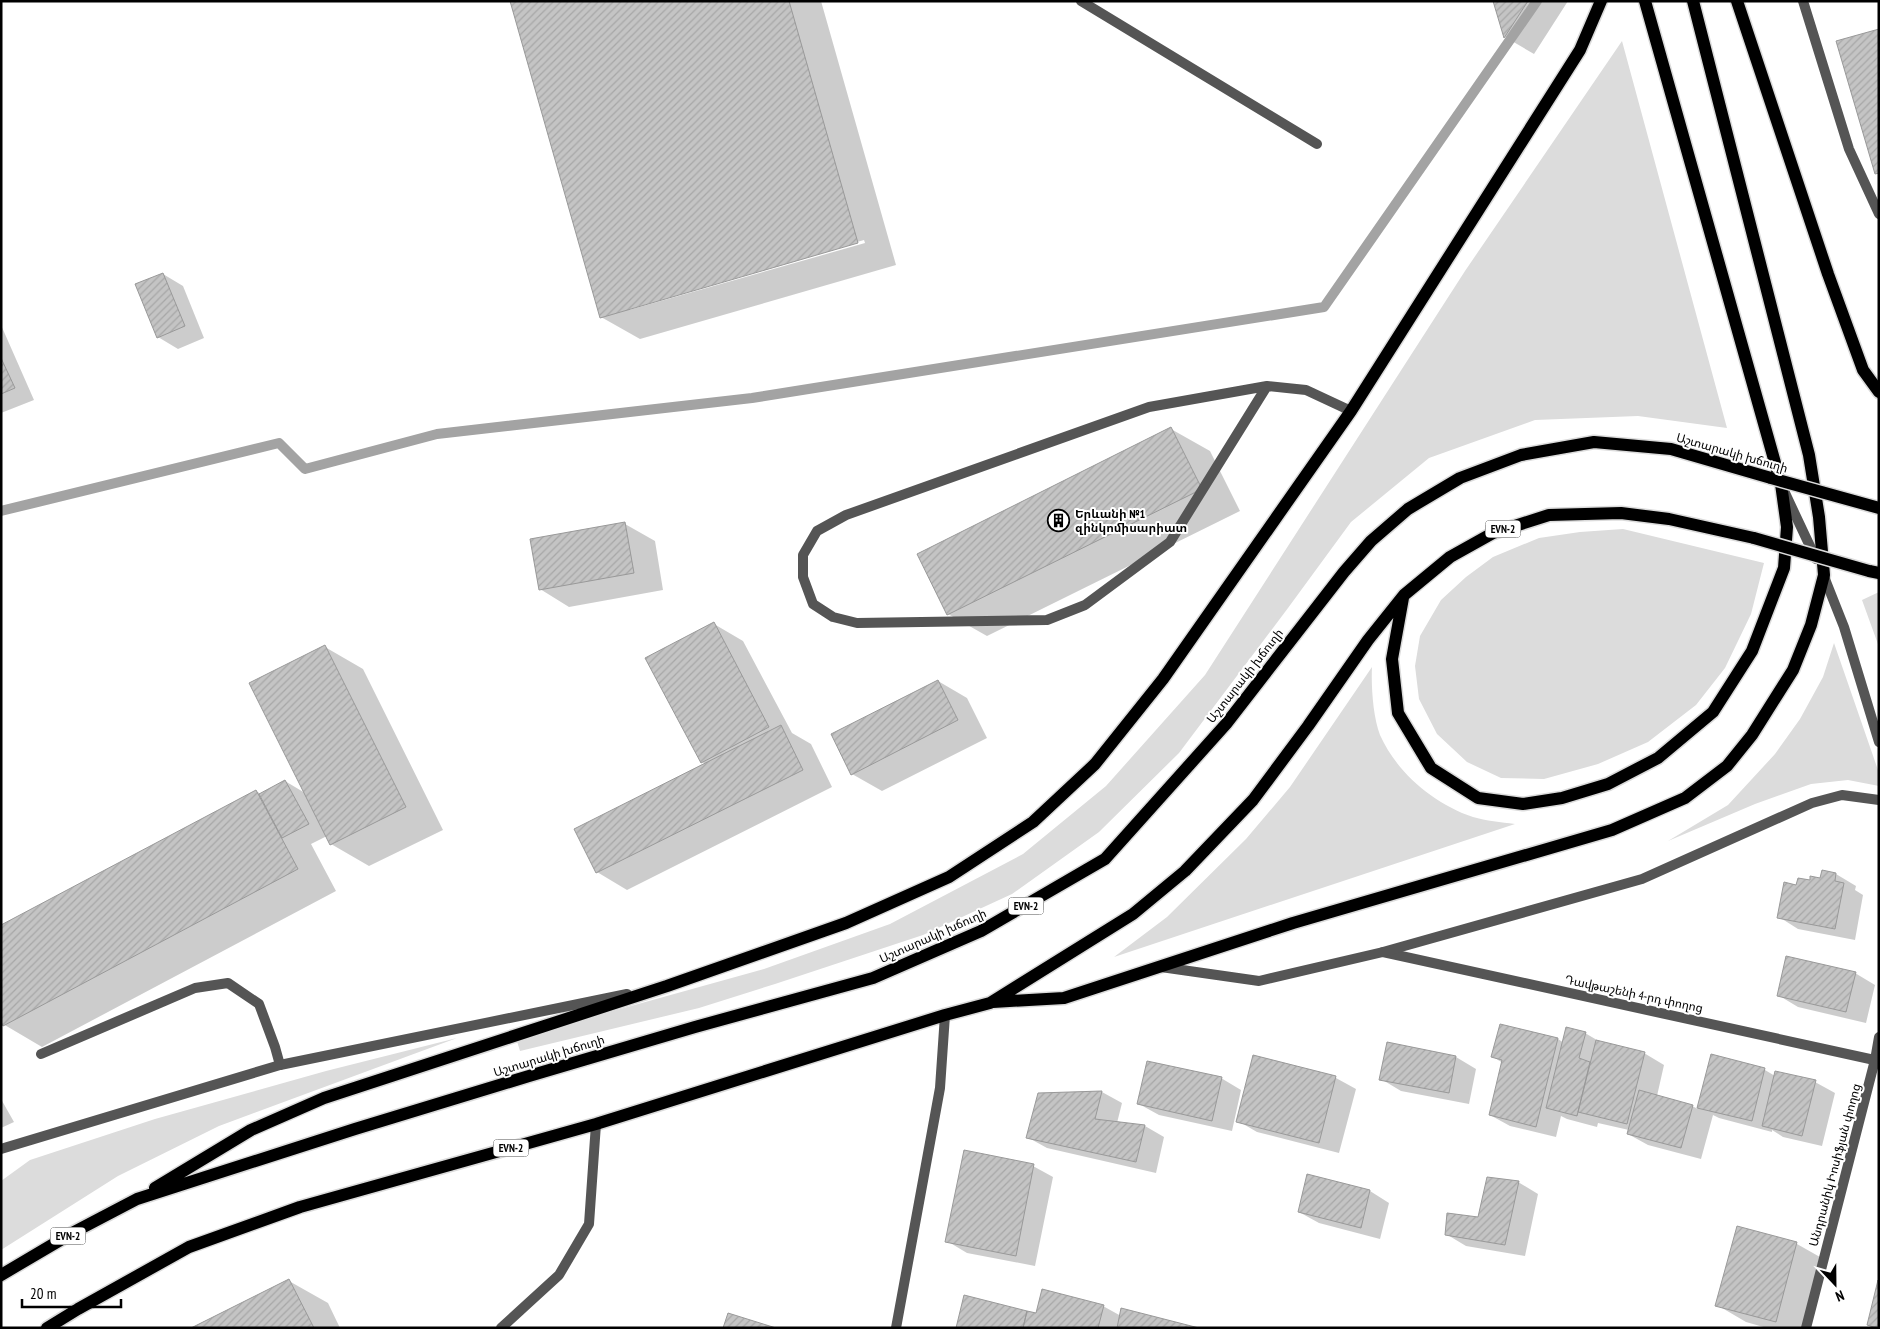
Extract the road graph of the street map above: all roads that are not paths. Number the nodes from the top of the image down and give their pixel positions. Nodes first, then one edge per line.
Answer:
1 (1081, 1) edge
2 (1601, 1) edge
3 (1645, 1) edge
4 (1693, 1) edge
5 (1737, 1) edge
6 (1803, 1) edge
7 (1318, 144) dead end
8 (1879, 214) edge
9 (1267, 386) junction
10 (1879, 392) edge
11 (1351, 411) junction
12 (1776, 481) junction
13 (1879, 508) edge
14 (1874, 572) edge
15 (1824, 575) junction
16 (1404, 595) junction
17 (1879, 742) edge
18 (1879, 800) edge
19 (1383, 952) junction
20 (1161, 967) junction
21 (667, 986) junction
22 (990, 1003) junction
23 (945, 1015) junction
24 (1879, 1036) edge
25 (41, 1054) dead end
26 (1877, 1060) edge
27 (280, 1065) junction
28 (596, 1124) junction
29 (1, 1149) edge
30 (137, 1199) junction
31 (1, 1275) edge
32 (47, 1328) edge
33 (500, 1328) edge
34 (896, 1328) edge
35 (1806, 1328) edge

1 - 7 street
2 - 11 main road
3 - 12 main road
4 - 15 main road
5 - 10 main road
6 - 8 street
9 - 9 street
9 - 11 street
11 - 21 main road
12 - 13 main road, Աշտարակի խճուղի / EVN-2, bridge
12 - 15 street
12 - 16 main road
12 - 30 main road, Աշտարակի խճուղի / EVN-2
14 - 16 main road, EVN-2, bridge
15 - 17 street
15 - 20 main road
16 - 22 main road, EVN-2
18 - 19 street
19 - 20 street
19 - 26 street, Դավթաշենի 4-րդ փողոց
20 - 22 main road
21 - 27 street
21 - 30 main road
22 - 23 main road, EVN-2
23 - 28 main road, EVN-2
23 - 34 street
24 - 26 street, Անդրանիկ Իոսիֆյան փողոց
25 - 27 street
26 - 35 street, Անդրանիկ Իոսիֆյան փողոց
27 - 29 street
28 - 32 main road, EVN-2
28 - 33 street
30 - 31 main road, Աշտարակի խճուղի / EVN-2

